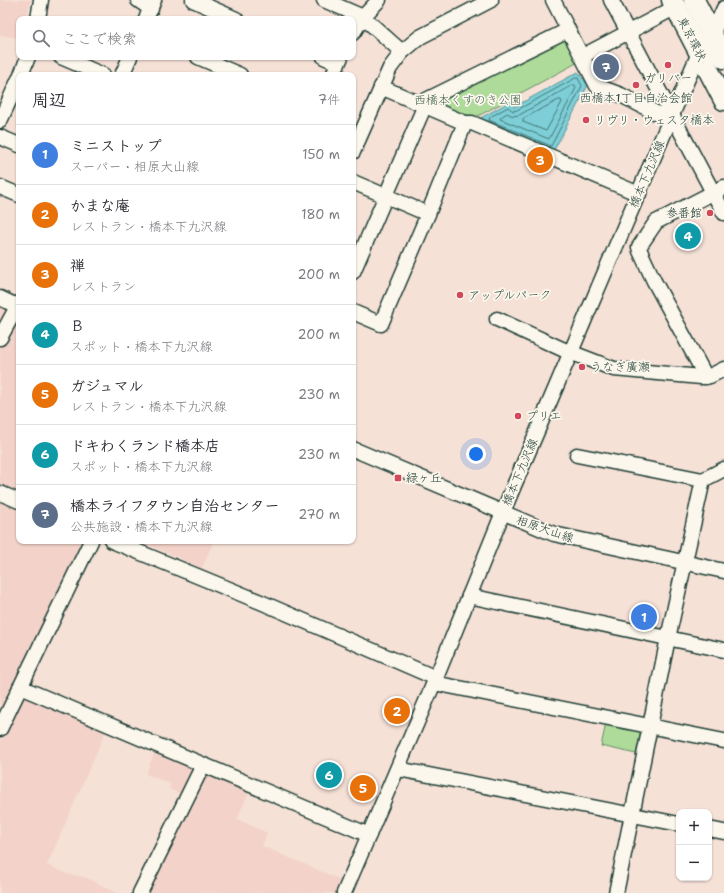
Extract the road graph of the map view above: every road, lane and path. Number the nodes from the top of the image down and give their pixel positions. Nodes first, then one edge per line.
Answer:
1 (41, 0) edge
2 (138, 0) edge
3 (193, 0) edge
4 (324, 0) edge
5 (379, 0) edge
6 (491, 0) edge
7 (552, 0) edge
8 (611, 0) edge
9 (680, 2) edge
10 (724, 8) edge
11 (150, 9) edge
12 (38, 16) edge
13 (229, 16) edge
14 (363, 17) junction
15 (356, 28) edge
16 (568, 30) junction
17 (628, 33) junction
18 (712, 35) junction
19 (402, 52) junction
20 (699, 53) junction
21 (583, 56) junction
22 (724, 58) edge
23 (27, 60) edge
24 (69, 60) edge
25 (129, 60) edge
26 (205, 60) edge
27 (329, 60) edge
28 (338, 65) edge
29 (22, 72) edge
30 (96, 72) edge
31 (123, 72) edge
32 (233, 72) edge
33 (381, 87) junction
34 (16, 90) edge
35 (724, 100) edge
36 (422, 104) junction
37 (672, 116) junction
38 (0, 121) edge
39 (465, 123) junction
40 (0, 137) edge
41 (16, 144) edge
42 (356, 145) edge
43 (356, 183) edge
44 (0, 187) edge
45 (719, 190) edge
46 (16, 194) edge
47 (639, 194) junction
48 (386, 196) junction
49 (724, 213) edge
50 (428, 214) junction
51 (356, 265) edge
52 (0, 298) edge
53 (16, 304) edge
54 (16, 309) edge
55 (356, 313) edge
56 (497, 319) dead end
57 (0, 338) edge
58 (571, 353) junction
59 (724, 368) edge
60 (706, 377) junction
61 (356, 451) edge
62 (577, 455) dead end
63 (724, 469) edge
64 (704, 480) junction
65 (0, 493) edge
66 (16, 500) edge
67 (502, 514) junction
68 (90, 544) edge
69 (119, 544) edge
70 (685, 563) junction
71 (724, 571) edge
72 (469, 596) junction
73 (668, 638) junction
74 (724, 650) edge
75 (435, 681) junction
76 (20, 687) junction
77 (649, 726) junction
78 (0, 729) edge
79 (724, 741) edge
80 (203, 765) junction
81 (398, 769) junction
82 (631, 814) junction
83 (676, 823) edge
84 (712, 830) edge
85 (724, 832) edge
86 (369, 835) junction
87 (140, 893) edge
88 (344, 893) edge
89 (616, 893) edge

1 - 12 street
2 - 11 street
3 - 13 street
4 - 14 street
5 - 14 street
6 - 19 street
7 - 16 street
8 - 17 street
9 - 17 street
9 - 18 highway, 東京環状
9 - 20 highway, 東京環状
10 - 18 street, 橋本下九沢線
14 - 15 street
14 - 19 street
16 - 21 street
16 - 36 street
17 - 21 street
17 - 37 street
18 - 20 street, 橋本下九沢線
18 - 22 highway, 東京環状
19 - 33 street
20 - 35 highway, 東京環状
20 - 37 street, 橋本下九沢線
21 - 37 street
23 - 29 street
24 - 30 street
25 - 31 street
26 - 32 street
27 - 28 street
33 - 36 street
33 - 42 street
34 - 38 street
36 - 39 street
36 - 48 street
37 - 45 street
37 - 47 street, 橋本下九沢線
39 - 47 street
39 - 50 street
40 - 41 street
43 - 48 street
44 - 46 street
45 - 49 street
45 - 60 street
47 - 58 street, 橋本下九沢線
48 - 50 street
48 - 51 street
50 - 55 street
52 - 53 street
54 - 57 street
56 - 58 street
58 - 60 street
58 - 67 street, 橋本下九沢線
59 - 60 street
61 - 67 street, 相原大山線
62 - 64 street
63 - 64 street
64 - 70 street
65 - 66 street
67 - 70 street, 相原大山線
67 - 72 street, 橋本下九沢線
68 - 76 street
69 - 75 street
70 - 71 street, 相原大山線
70 - 73 street
72 - 73 street
72 - 75 street, 橋本下九沢線
73 - 74 street
73 - 77 street
75 - 77 street
75 - 81 street, 橋本下九沢線
76 - 78 street
76 - 80 street
77 - 79 street
77 - 82 street
80 - 86 street
80 - 87 street
81 - 82 street
81 - 86 street, 橋本下九沢線
82 - 83 street
82 - 89 street
84 - 85 street
86 - 88 street, 橋本下九沢線

